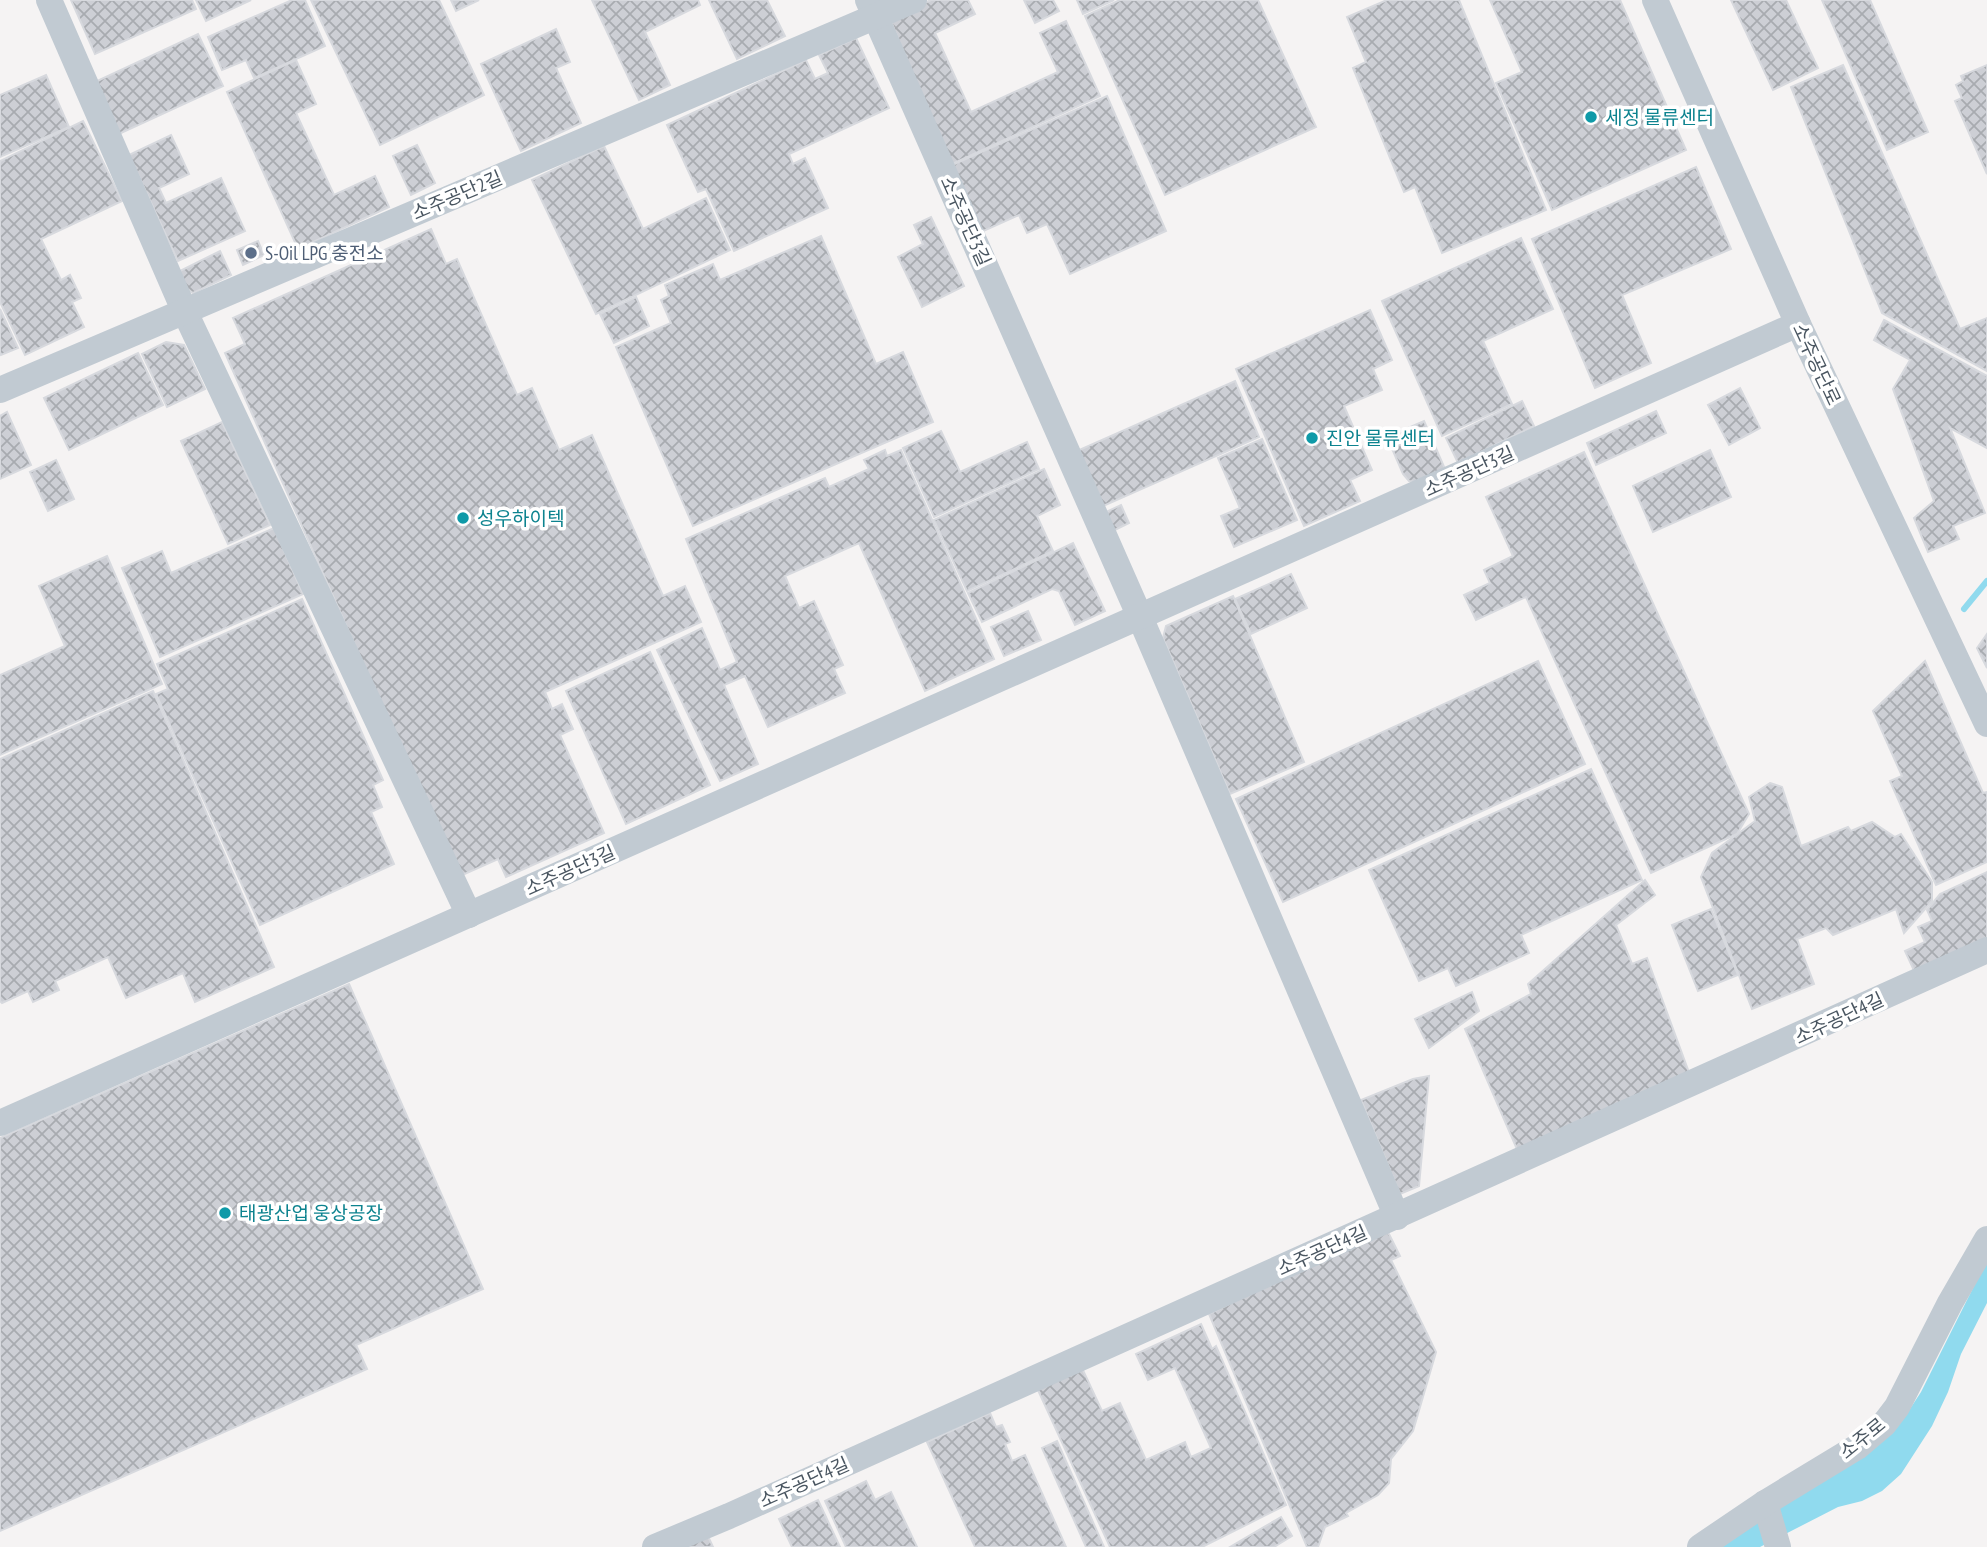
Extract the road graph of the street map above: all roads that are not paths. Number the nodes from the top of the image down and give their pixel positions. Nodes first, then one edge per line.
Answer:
1 (49, 0) edge
2 (914, 0) edge
3 (1655, 0) edge
4 (872, 9) edge
5 (184, 310) junction
6 (1798, 324) junction
7 (0, 390) edge
8 (1140, 617) junction
9 (1987, 724) edge
10 (469, 915) junction
11 (1987, 950) edge
12 (0, 1123) edge
13 (1397, 1217) junction
14 (1987, 1239) edge
15 (1765, 1503) junction
16 (655, 1547) edge
17 (1700, 1547) edge
18 (1778, 1547) edge

1 - 5 street
2 - 4 street, 소주공단2길
3 - 6 street, 소주공단로
4 - 5 street, 소주공단2길
4 - 8 street, 소주공단3길
5 - 7 street, 소주공단2길
5 - 10 street
6 - 8 street, 소주공단3길
6 - 9 street, 소주공단로
8 - 10 street, 소주공단3길
8 - 13 street
10 - 12 street, 소주공단3길
11 - 13 street, 소주공단4길
13 - 16 street, 소주공단4길
14 - 15 street, 소주로
15 - 17 street, 소주로
15 - 18 street

